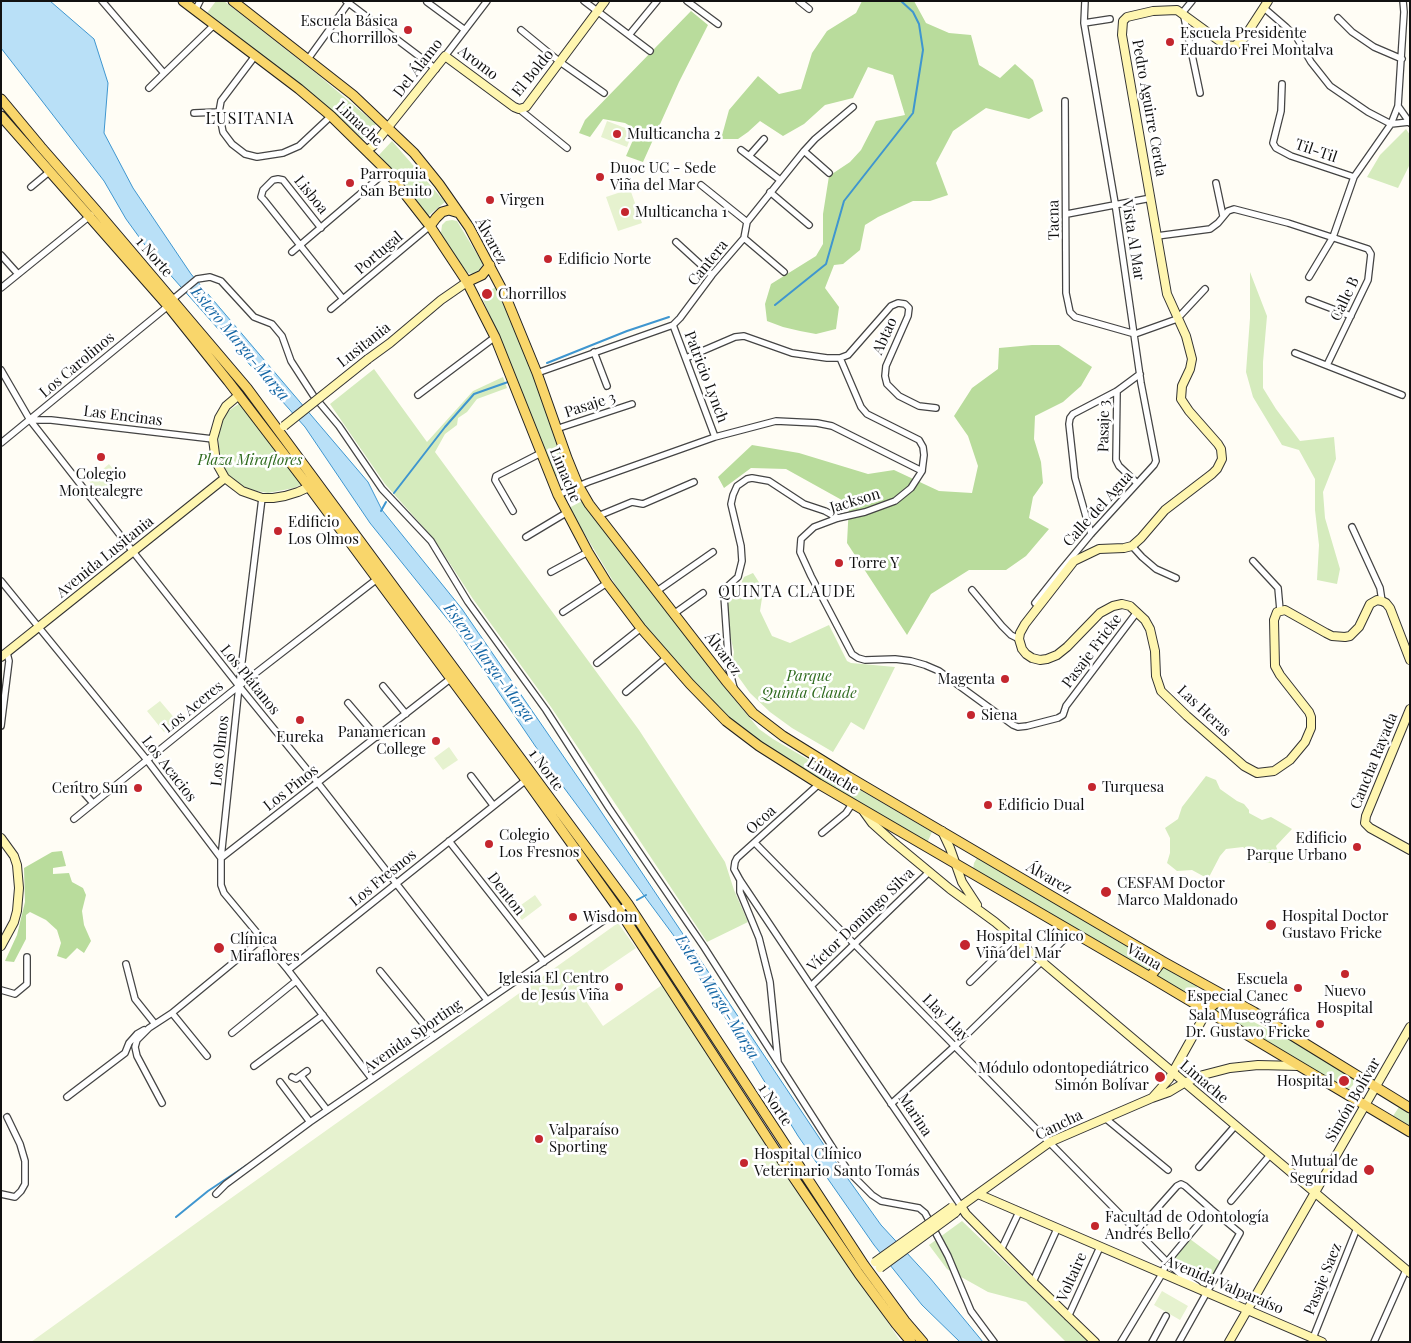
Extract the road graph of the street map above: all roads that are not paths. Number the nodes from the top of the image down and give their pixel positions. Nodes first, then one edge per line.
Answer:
1 (102, 1) edge
2 (183, 1) edge
3 (200, 1) edge
4 (233, 1) edge
5 (487, 1) edge
6 (584, 1) edge
7 (605, 1) edge
8 (656, 1) edge
9 (687, 1) edge
10 (800, 1) edge
11 (1085, 1) edge
12 (1192, 1) edge
13 (1403, 1) edge
14 (348, 2) edge
15 (427, 2) edge
16 (1266, 4) edge
17 (809, 9) dead end
18 (195, 10) junction
19 (597, 12) junction
20 (1182, 12) junction
21 (1338, 18) dead end
22 (1110, 19) dead end
23 (1084, 23) junction
24 (718, 24) dead end
25 (214, 25) junction
26 (465, 30) junction
27 (522, 30) dead end
28 (629, 35) junction
29 (650, 51) dead end
30 (254, 56) junction
31 (445, 56) junction
32 (308, 59) junction
33 (1402, 60) junction
34 (560, 62) junction
35 (436, 69) junction
36 (164, 72) junction
37 (1282, 84) dead end
38 (149, 88) dead end
39 (604, 93) dead end
40 (1200, 93) dead end
41 (1, 98) edge
42 (1065, 101) dead end
43 (1398, 106) junction
44 (853, 107) dead end
45 (519, 108) junction
46 (219, 112) junction
47 (194, 113) dead end
48 (331, 116) junction
49 (1409, 122) edge
50 (3, 123) edge
51 (1391, 124) junction
52 (388, 127) junction
53 (764, 139) dead end
54 (568, 148) dead end
55 (367, 150) junction
56 (741, 150) dead end
57 (804, 151) junction
58 (749, 156) junction
59 (387, 171) junction
60 (49, 172) junction
61 (830, 173) dead end
62 (1354, 177) junction
63 (780, 180) junction
64 (1216, 183) dead end
65 (701, 184) dead end
66 (31, 187) dead end
67 (770, 192) junction
68 (1151, 198) junction
69 (1115, 203) junction
70 (96, 210) junction
71 (459, 213) junction
72 (1066, 214) junction
73 (1223, 216) junction
74 (88, 217) junction
75 (747, 222) junction
76 (809, 224) dead end
77 (430, 226) junction
78 (321, 228) junction
79 (1157, 236) junction
80 (1333, 237) junction
81 (744, 238) junction
82 (676, 242) dead end
83 (299, 246) junction
84 (292, 252) dead end
85 (1, 255) edge
86 (490, 265) junction
87 (784, 272) dead end
88 (18, 274) junction
89 (712, 275) junction
90 (1309, 277) dead end
91 (467, 282) junction
92 (1, 288) edge
93 (1205, 289) dead end
94 (343, 299) junction
95 (1309, 300) dead end
96 (170, 303) junction
97 (331, 309) dead end
98 (1351, 316) junction
99 (1177, 319) junction
100 (673, 325) junction
101 (1135, 334) junction
102 (495, 337) junction
103 (594, 352) junction
104 (1295, 353) dead end
105 (686, 358) junction
106 (840, 358) junction
107 (1326, 365) junction
108 (1, 370) edge
109 (537, 373) junction
110 (1140, 374) junction
111 (607, 386) dead end
112 (1117, 390) junction
113 (239, 395) junction
114 (418, 395) dead end
115 (1402, 395) dead end
116 (632, 404) dead end
117 (936, 408) dead end
118 (268, 418) junction
119 (30, 420) junction
120 (556, 429) junction
121 (278, 431) junction
122 (715, 437) junction
123 (213, 439) junction
124 (1, 443) edge
125 (541, 453) junction
126 (1156, 461) joint
127 (922, 471) junction
128 (225, 478) junction
129 (694, 482) dead end
130 (1137, 483) junction
131 (312, 484) junction
132 (578, 485) junction
133 (558, 494) junction
134 (262, 498) junction
135 (513, 511) dead end
136 (566, 513) junction
137 (598, 516) junction
138 (838, 518) junction
139 (1352, 527) dead end
140 (1091, 534) junction
141 (526, 537) dead end
142 (1132, 546) junction
143 (133, 552) junction
144 (588, 552) junction
145 (713, 552) dead end
146 (1253, 561) dead end
147 (1063, 571) junction
148 (552, 572) dead end
149 (1176, 578) dead end
150 (377, 579) junction
151 (1, 580) edge
152 (607, 583) junction
153 (972, 590) dead end
154 (657, 591) junction
155 (703, 593) dead end
156 (1382, 601) junction
157 (1034, 603) dead end
158 (1280, 610) junction
159 (563, 612) dead end
160 (1137, 612) junction
161 (675, 613) junction
162 (40, 628) junction
163 (641, 628) junction
164 (1019, 640) junction
165 (4, 655) edge
166 (666, 658) junction
167 (1410, 660) edge
168 (597, 663) dead end
169 (450, 679) junction
170 (239, 686) junction
171 (383, 686) dead end
172 (626, 692) dead end
173 (736, 692) junction
174 (348, 703) dead end
175 (1066, 706) joint
176 (1410, 709) edge
177 (406, 714) junction
178 (1, 726) edge
179 (376, 737) junction
180 (146, 760) junction
181 (471, 776) dead end
182 (526, 780) junction
183 (318, 783) junction
184 (819, 784) junction
185 (77, 785) dead end
186 (92, 802) junction
187 (852, 804) junction
188 (493, 805) junction
189 (862, 810) junction
190 (74, 819) dead end
191 (942, 831) junction
192 (822, 832) dead end
193 (1, 838) edge
194 (449, 841) junction
195 (756, 843) junction
196 (1410, 850) edge
197 (221, 858) junction
198 (956, 864) junction
199 (929, 872) junction
200 (740, 880) junction
201 (962, 882) junction
202 (396, 883) junction
203 (950, 889) junction
204 (628, 904) junction
205 (619, 910) junction
206 (981, 911) junction
207 (1072, 932) junction
208 (262, 939) junction
209 (1014, 939) junction
210 (855, 944) junction
211 (1, 946) edge
212 (27, 957) dead end
213 (1041, 961) junction
214 (1162, 961) junction
215 (544, 962) junction
216 (126, 964) dead end
217 (288, 970) junction
218 (380, 971) dead end
219 (1150, 977) junction
220 (296, 981) junction
221 (970, 982) dead end
222 (811, 986) junction
223 (1, 990) edge
224 (487, 1000) junction
225 (1207, 1011) junction
226 (1254, 1012) junction
227 (172, 1013) junction
228 (323, 1014) junction
229 (155, 1024) junction
230 (1410, 1026) edge
231 (149, 1028) junction
232 (232, 1033) dead end
233 (434, 1037) junction
234 (956, 1046) junction
235 (207, 1056) dead end
236 (778, 1063) junction
237 (254, 1066) dead end
238 (1302, 1067) junction
239 (307, 1071) dead end
240 (1172, 1073) junction
241 (300, 1076) junction
242 (292, 1077) dead end
243 (372, 1079) junction
244 (280, 1082) dead end
245 (1184, 1083) junction
246 (1375, 1087) junction
247 (67, 1097) dead end
248 (1152, 1098) junction
249 (162, 1103) dead end
250 (891, 1104) junction
251 (1365, 1105) junction
252 (1410, 1108) edge
253 (327, 1110) junction
254 (7, 1116) dead end
255 (1105, 1118) junction
256 (310, 1122) junction
257 (1235, 1126) junction
258 (1410, 1132) edge
259 (1050, 1142) junction
260 (1270, 1156) junction
261 (1199, 1167) dead end
262 (1168, 1170) dead end
263 (1315, 1193) junction
264 (1, 1194) edge
265 (216, 1194) dead end
266 (978, 1194) junction
267 (1231, 1201) dead end
268 (956, 1208) junction
269 (1211, 1209) junction
270 (1019, 1212) junction
271 (1357, 1228) junction
272 (1057, 1229) junction
273 (1137, 1230) junction
274 (1100, 1246) junction
275 (843, 1249) junction
276 (1001, 1250) junction
277 (1167, 1262) junction
278 (864, 1265) junction
279 (877, 1265) junction
280 (1408, 1271) edge
281 (1162, 1274) junction
282 (871, 1275) junction
283 (1033, 1282) junction
284 (1207, 1292) junction
285 (1248, 1310) junction
286 (1166, 1316) dead end
287 (1068, 1317) junction
288 (1313, 1338) junction
289 (911, 1342) edge
290 (923, 1342) edge
291 (994, 1342) edge
292 (1095, 1342) edge
293 (1121, 1342) edge
294 (1152, 1342) edge
295 (1179, 1342) edge
296 (1229, 1342) edge
297 (1322, 1342) edge
298 (1374, 1342) edge

1 - 36 street
2 - 18 main road, Limache
3 - 18 street
4 - 32 main road, Álvarez
5 - 26 street, Del Álamo
6 - 19 street
7 - 19 street, El Boldo
8 - 28 street
9 - 24 street
10 - 17 street
11 - 23 street, Vista Al Mar
12 - 20 street
13 - 33 street
14 - 32 street
14 - 35 street
15 - 26 street
16 - 20 street
16 - 51 street
18 - 25 main road, Limache
19 - 28 street
19 - 34 street, El Boldo
20 - 40 street
20 - 68 street, Pedro Aguirre Cerda
21 - 33 street
22 - 23 street
23 - 69 street, Vista Al Mar
25 - 30 main road, Limache
25 - 36 street
26 - 31 street, Del Álamo
27 - 34 street
28 - 29 street
30 - 46 street
30 - 48 main road, Limache
31 - 35 street, Del Álamo
31 - 45 street, Aromo
32 - 52 main road, Álvarez
33 - 43 street
34 - 39 street
34 - 45 street, El Boldo
35 - 52 street, Del Álamo
36 - 38 street
37 - 62 street, Til-Til
41 - 70 main road, 1 Norte
42 - 72 street, Tacna
43 - 49 street
43 - 51 street
44 - 57 street, Cantera
45 - 54 street, El Boldo
46 - 47 street
46 - 48 street
48 - 55 main road, Limache
49 - 51 street
50 - 60 main road, 1 Norte
51 - 62 street
52 - 55 street, Del Álamo
52 - 71 main road, Álvarez
53 - 58 street
55 - 59 main road, Limache
56 - 58 street
57 - 61 street
57 - 63 street, Cantera
58 - 63 street
59 - 77 main road, Limache
59 - 78 street, Lisboa
60 - 66 street
60 - 74 main road, 1 Norte
62 - 80 street
63 - 67 street, Cantera
64 - 73 street
65 - 75 street
67 - 75 street, Cantera
67 - 76 street
68 - 69 street
68 - 79 street, Pedro Aguirre Cerda
69 - 72 street
69 - 101 street, Vista Al Mar
70 - 74 street
70 - 96 main road, 1 Norte
71 - 77 main road
71 - 86 main road, Álvarez
72 - 101 street, Tacna
73 - 79 street
73 - 80 street
74 - 88 street
74 - 96 main road, 1 Norte
75 - 81 street, Cantera
77 - 91 main road, Limache
77 - 94 street, Portugal
78 - 83 street, Lisboa
78 - 83 street, Lisboa
79 - 99 street, Pedro Aguirre Cerda
80 - 90 street
80 - 98 street, Calle B
81 - 87 street
81 - 89 street, Cantera
82 - 89 street
83 - 84 street, Lisboa
83 - 94 street
85 - 88 street
86 - 91 main road
86 - 109 main road, Álvarez
88 - 92 street
89 - 100 street, Cantera
91 - 102 main road, Limache
91 - 121 street, Lusitania, bridge
93 - 99 street
94 - 97 street, Portugal
95 - 98 street
96 - 113 main road, 1 Norte
96 - 118 main road, 1 Norte
96 - 119 street, Los Carolinos
96 - 236 street, Los Carolinos
98 - 107 street, Calle B
99 - 101 street
99 - 142 street
100 - 103 street
100 - 105 street, Patricio Lynch
101 - 110 street, Vista Al Mar
102 - 114 street
102 - 125 main road, Limache
103 - 109 street
103 - 111 street
104 - 107 street
105 - 106 street
105 - 122 street, Patricio Lynch
106 - 117 street, Abtao
106 - 127 street
107 - 115 street
108 - 119 street, Los Plátanos
109 - 120 main road, Álvarez
110 - 112 street
110 - 126 street, Vista Al Mar
112 - 130 street, Pasaje 3
112 - 140 street
113 - 118 main road
113 - 121 main road, 1 Norte
113 - 123 street
116 - 120 street, Pasaje 3
118 - 121 main road, 1 Norte
119 - 123 street, Las Encinas
119 - 124 street, Los Carolinos
119 - 143 street, Los Plátanos
120 - 132 main road, Álvarez
121 - 131 main road, 1 Norte
122 - 127 street
122 - 132 street
123 - 128 street
125 - 133 main road, Limache
125 - 135 street
126 - 130 street, Calle del Agua
127 - 138 street, Jackson
128 - 134 street
128 - 143 street, Avenida Lusitania
129 - 137 street
130 - 140 street, Calle del Agua
131 - 134 street
131 - 150 main road, 1 Norte
131 - 204 main road, 1 Norte
132 - 133 street
132 - 137 main road, Álvarez
133 - 136 main road, Limache
134 - 170 street, Los Olmos
136 - 141 street
136 - 144 main road, Limache
137 - 154 main road, Álvarez
138 - 173 street
138 - 175 street, Jackson
139 - 156 street
140 - 147 street, Calle del Agua
142 - 147 street
142 - 149 street
143 - 162 street, Avenida Lusitania
143 - 170 street, Los Plátanos
144 - 148 street
144 - 152 main road, Limache
145 - 154 street
146 - 158 street
147 - 157 street
147 - 164 street
150 - 169 main road, 1 Norte
150 - 170 street, Los Aceres
151 - 162 street, Los Acacios
152 - 159 street
152 - 163 main road, Limache
153 - 164 street
154 - 161 main road, Álvarez
155 - 161 street
156 - 158 street
156 - 167 street
158 - 160 street, Las Heras
160 - 164 street
160 - 175 street, Pasaje Fricke
161 - 173 main road, Álvarez
162 - 165 street, Avenida Lusitania
162 - 180 street, Los Acacios
163 - 166 main road, Limache
163 - 168 street
165 - 178 street
166 - 172 street
166 - 184 main road, Limache
169 - 177 street, Los Pinos
169 - 182 main road, 1 Norte
170 - 180 street, Los Aceres
170 - 183 street, Los Plátanos
170 - 197 street, Los Olmos
171 - 177 street
173 - 191 main road, Álvarez
174 - 179 street
176 - 196 street, Cancha Rayada
177 - 179 street, Los Pinos
179 - 183 street, Los Pinos
180 - 186 street, Los Aceres
180 - 197 street, Los Acacios
181 - 188 street
182 - 188 street, Los Fresnos
182 - 205 main road, 1 Norte
183 - 197 street, Los Pinos
183 - 202 street, Los Plátanos
184 - 187 main road, Limache
184 - 195 street, Ocoa
185 - 186 street
186 - 190 street, Los Aceres
187 - 189 main road, Limache
187 - 192 street
188 - 194 street, Los Fresnos
189 - 198 main road, Viana
189 - 199 street, Limache
191 - 198 street, Limache
191 - 214 main road, Álvarez
193 - 211 street
194 - 202 street, Los Fresnos
194 - 215 street, Denton
195 - 200 street, Ocoa
195 - 210 street, Llay Llay
197 - 208 street
198 - 201 street, Limache
198 - 207 main road, Viana
199 - 203 street, Limache
199 - 210 street, Víctor Domingo Silva
200 - 222 street, Marina
200 - 236 street
201 - 203 street
201 - 206 street, Limache
202 - 217 street, Los Fresnos
202 - 224 street, Los Plátanos
203 - 206 street, Limache
204 - 205 street, Avenida Sporting
204 - 278 main road, 1 Norte
205 - 215 street, Avenida Sporting
205 - 275 main road, 1 Norte
206 - 209 street, Limache
207 - 213 street
207 - 219 main road, Viana
208 - 217 street
208 - 227 street
209 - 213 street, Limache
209 - 221 street
210 - 222 street, Víctor Domingo Silva
210 - 234 street, Llay Llay
212 - 223 street
213 - 234 street
213 - 240 street, Limache
214 - 219 main road
214 - 226 main road, Álvarez
215 - 224 street, Avenida Sporting
216 - 229 street
217 - 220 street
218 - 233 street
219 - 225 main road, Viana
220 - 228 street
220 - 232 street
222 - 250 street, Marina
224 - 233 street, Avenida Sporting
225 - 226 main road
225 - 238 main road, Viana
225 - 240 street, Cancha
226 - 246 main road, Álvarez
227 - 229 street
227 - 235 street
228 - 237 street
228 - 243 street
229 - 231 street
230 - 246 street, Simón Bolívar
231 - 247 street
231 - 249 street
233 - 243 street, Avenida Sporting
234 - 250 street
234 - 259 street, Llay Llay
236 - 291 street
238 - 245 street, Cancha
238 - 251 main road, Viana
239 - 241 street
240 - 245 street, Limache
240 - 248 street, Cancha
241 - 242 street
241 - 253 street
243 - 253 street, Avenida Sporting
244 - 256 street
245 - 248 street, Cancha
245 - 257 street, Limache
246 - 251 street, Simón Bolívar
246 - 252 main road, Álvarez
248 - 255 street, Cancha
250 - 268 street, Marina
251 - 258 main road, Viana
251 - 263 street, Simón Bolívar
253 - 256 street, Avenida Sporting
254 - 264 street
255 - 259 street, Cancha
255 - 262 street
256 - 265 street, Avenida Sporting
257 - 260 street, Limache
257 - 261 street
259 - 266 street, Cancha
259 - 273 street, Llay Llay
260 - 263 street, Limache
260 - 267 street
263 - 271 street, Limache
263 - 285 street, Simón Bolívar
266 - 268 street, Cancha
266 - 270 street, Avenida Valparaíso
268 - 276 street, Marina
268 - 279 street, Cancha, bridge
269 - 273 street
269 - 277 street
269 - 284 street
270 - 272 street, Avenida Valparaíso
270 - 276 street
271 - 280 street, Limache
271 - 288 street, Pasaje Saez
272 - 274 street, Avenida Valparaíso
272 - 283 street
273 - 277 street, Llay Llay
274 - 281 street, Avenida Valparaíso
274 - 287 street, Voltaire
275 - 282 main road
275 - 289 main road, 1 Norte
276 - 283 street, Marina
277 - 281 street
277 - 284 street, Llay Llay
278 - 279 street
278 - 282 main road, 1 Norte
279 - 282 street
280 - 298 street
281 - 284 street, Avenida Valparaíso
281 - 293 street
282 - 290 main road, 1 Norte
283 - 287 street, Marina
284 - 285 street, Avenida Valparaíso
284 - 295 street
285 - 288 street, Avenida Valparaíso
285 - 296 street, Simón Bolívar
286 - 294 street
287 - 292 street, Marina
288 - 297 street, Avenida Valparaíso

